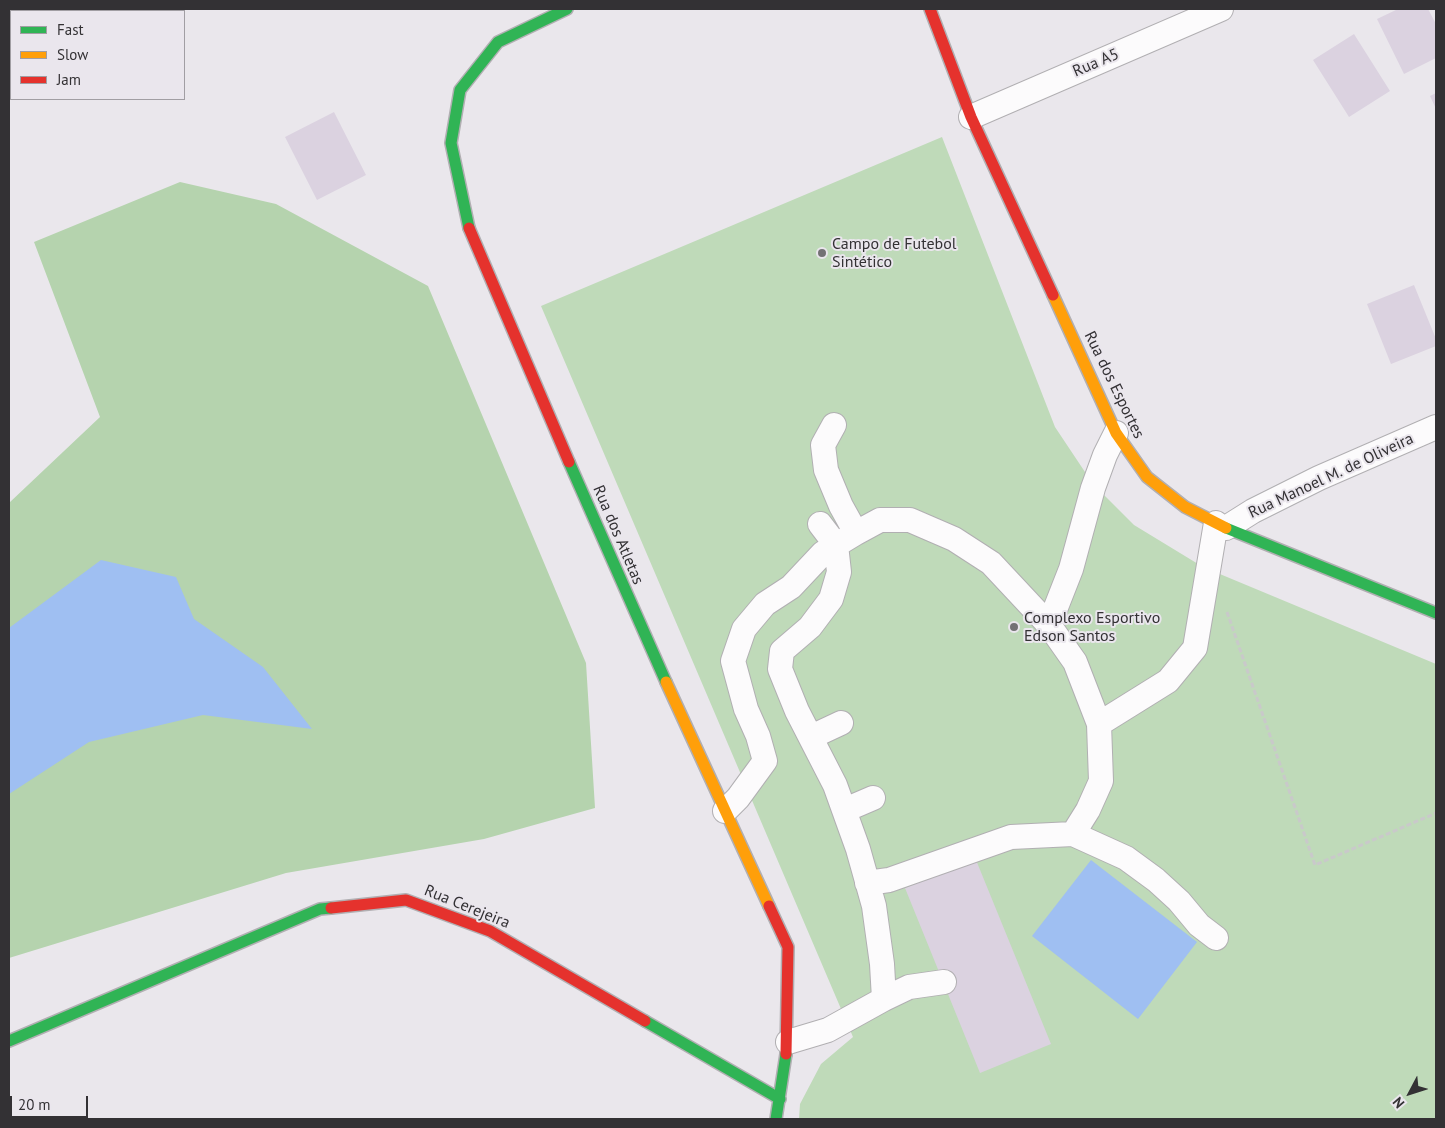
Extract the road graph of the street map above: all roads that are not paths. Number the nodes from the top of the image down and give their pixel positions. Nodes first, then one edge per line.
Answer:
1 (567, 9) edge
2 (930, 9) edge
3 (1221, 9) edge
4 (971, 117) junction
5 (834, 425) dead end
6 (1436, 427) edge
7 (1116, 433) junction
8 (820, 524) dead end
9 (1221, 526) junction
10 (856, 533) junction
11 (836, 545) junction
12 (1436, 613) edge
13 (1049, 625) junction
14 (841, 723) dead end
15 (1099, 724) junction
16 (811, 737) junction
17 (873, 798) dead end
18 (845, 810) junction
19 (725, 811) junction
20 (1073, 834) junction
21 (867, 882) junction
22 (1216, 938) dead end
23 (944, 982) dead end
24 (884, 998) junction
25 (9, 1041) edge
26 (788, 1042) junction
27 (780, 1099) junction
28 (776, 1119) edge

1 - 19 street, Rua dos Atletas
2 - 4 street, Rua dos Esportes
3 - 4 street, Rua A5
4 - 7 street, Rua dos Esportes
5 - 10 street
6 - 9 street, Rua Manoel M. de Oliveira
7 - 9 street, Rua dos Esportes
7 - 13 street
8 - 11 street
9 - 12 street, Rua dos Esportes
9 - 15 street
10 - 11 street
10 - 13 street
11 - 16 street
11 - 19 street
13 - 15 street
14 - 16 street
15 - 20 street
16 - 18 street
17 - 18 street
18 - 21 street
19 - 26 street, Rua dos Atletas
20 - 21 street
20 - 22 street
21 - 24 street
23 - 24 street
24 - 26 street
25 - 27 street, Rua Cerejeira
26 - 27 street, Rua dos Atletas
27 - 28 street, Rua dos Atletas

